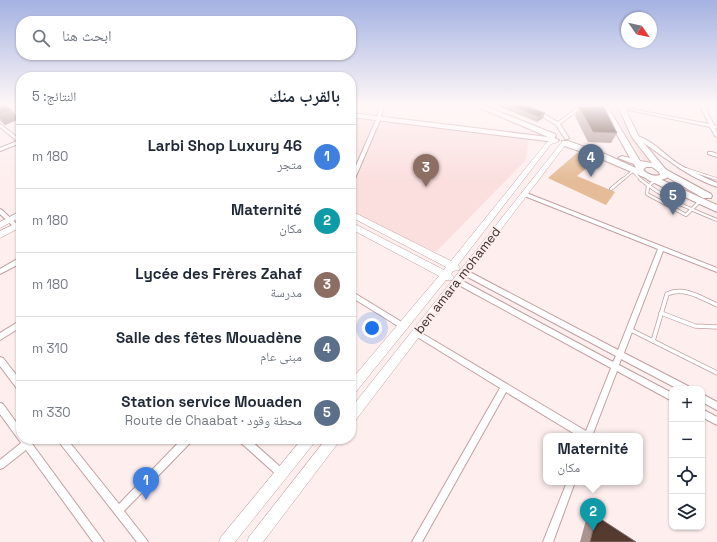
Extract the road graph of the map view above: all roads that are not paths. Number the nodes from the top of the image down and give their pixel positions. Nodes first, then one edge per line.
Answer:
1 (5, 129) edge
2 (373, 129) edge
3 (484, 129) edge
4 (536, 129) edge
5 (539, 129) edge
6 (559, 129) edge
7 (618, 129) edge
8 (632, 129) edge
9 (16, 137) edge
10 (636, 137) junction
11 (560, 139) junction
12 (16, 143) edge
13 (628, 148) junction
14 (0, 150) edge
15 (710, 153) dead end
16 (717, 156) edge
17 (620, 158) junction
18 (682, 168) junction
19 (662, 170) junction
20 (356, 171) edge
21 (643, 172) junction
22 (717, 179) edge
23 (717, 185) edge
24 (611, 189) dead end
25 (524, 194) junction
26 (700, 201) junction
27 (717, 201) edge
28 (692, 209) junction
29 (717, 209) edge
30 (0, 211) edge
31 (16, 217) edge
32 (356, 217) edge
33 (10, 220) junction
34 (717, 220) edge
35 (0, 225) edge
36 (16, 225) edge
37 (16, 228) edge
38 (356, 228) edge
39 (0, 234) edge
40 (661, 248) junction
41 (16, 263) edge
42 (452, 266) junction
43 (717, 270) edge
44 (0, 272) edge
45 (464, 272) junction
46 (444, 275) junction
47 (457, 281) junction
48 (356, 297) edge
49 (717, 305) edge
50 (661, 313) junction
51 (16, 326) edge
52 (403, 326) junction
53 (717, 327) edge
54 (629, 329) junction
55 (416, 333) junction
56 (0, 337) edge
57 (653, 341) junction
58 (619, 354) junction
59 (0, 360) edge
60 (614, 366) junction
61 (717, 373) edge
62 (16, 381) edge
63 (356, 383) edge
64 (680, 386) edge
65 (505, 387) junction
66 (669, 395) edge
67 (705, 400) edge
68 (717, 406) edge
69 (0, 407) edge
70 (356, 411) edge
71 (705, 415) edge
72 (717, 422) edge
73 (16, 429) edge
74 (582, 433) edge
75 (588, 433) edge
76 (23, 444) edge
77 (26, 444) edge
78 (66, 444) edge
79 (183, 444) edge
80 (249, 444) edge
81 (306, 444) edge
82 (330, 444) edge
83 (0, 465) edge
84 (282, 474) junction
85 (570, 485) edge
86 (119, 510) junction
87 (99, 542) edge
88 (143, 542) edge
89 (226, 542) edge
90 (254, 542) edge
91 (417, 542) edge
92 (548, 542) edge

1 - 9 street
2 - 20 street
3 - 11 main road
4 - 11 main road
5 - 11 main road
6 - 11 street
7 - 13 main road
8 - 10 main road
10 - 18 street
10 - 19 main road
11 - 17 main road
11 - 21 main road
11 - 25 street, ben amara mohamed
11 - 42 street, ben amara mohamed
12 - 14 street
13 - 17 main road
13 - 21 main road
15 - 16 street
17 - 21 main road
18 - 22 lane
18 - 23 street
19 - 21 main road
19 - 21 main road
19 - 27 highway
21 - 24 lane
21 - 26 highway
21 - 28 lane
21 - 28 lane
25 - 40 street
25 - 45 street, ben amara mohamed
26 - 28 lane
26 - 29 highway
28 - 34 lane
30 - 33 street
31 - 33 street
32 - 42 street
33 - 35 street
33 - 36 street
37 - 39 street
38 - 46 street
40 - 43 street
40 - 54 street
41 - 44 street
42 - 45 street
42 - 46 street, ben amara mohamed
45 - 47 street, ben amara mohamed
45 - 58 street
46 - 47 street
46 - 52 street, ben amara mohamed
47 - 55 street, ben amara mohamed
47 - 60 street
48 - 52 street
49 - 50 lane
50 - 53 lane
50 - 57 lane
51 - 56 street
52 - 63 street, ben amara mohamed
54 - 57 lane
54 - 58 street
55 - 65 street
55 - 70 street, ben amara mohamed
57 - 61 lane
58 - 60 street
58 - 64 street
59 - 62 street
60 - 66 street
60 - 75 street
65 - 74 street
65 - 91 street
67 - 68 street
69 - 73 street
71 - 72 street
76 - 83 street
77 - 87 street
78 - 86 street
79 - 86 street
80 - 84 street
81 - 84 street
82 - 90 street
84 - 89 street
85 - 92 street
86 - 88 street

